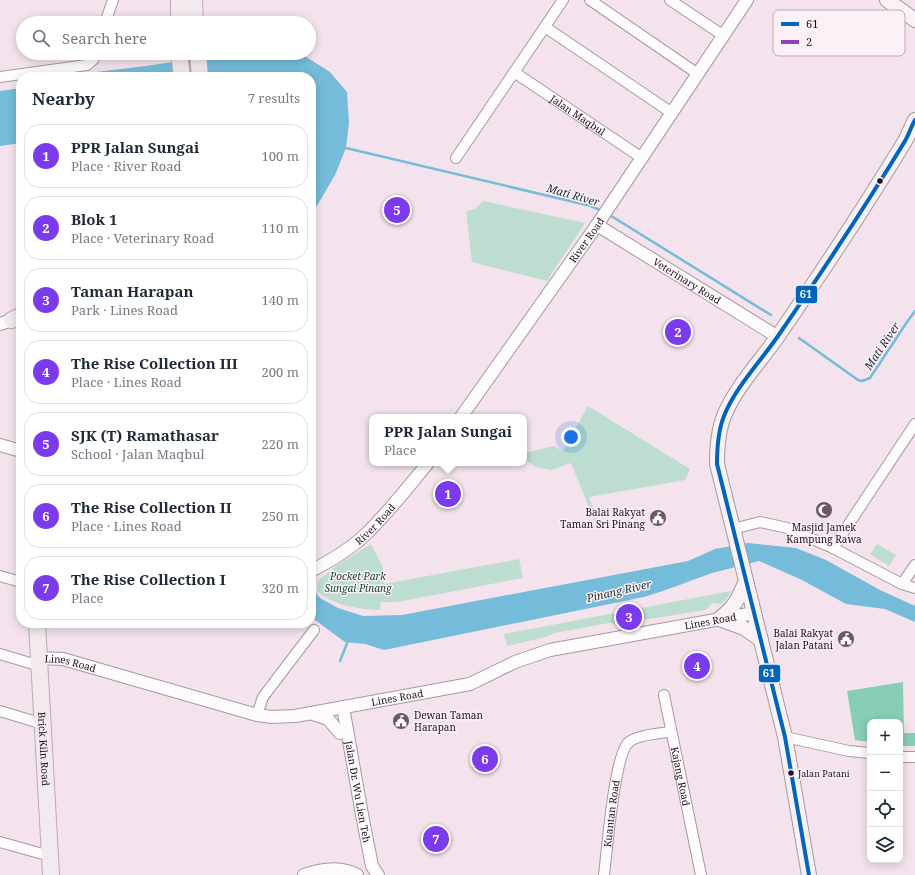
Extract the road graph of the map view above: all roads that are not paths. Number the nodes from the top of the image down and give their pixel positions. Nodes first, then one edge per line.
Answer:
1 (113, 0) edge
2 (179, 0) edge
3 (194, 0) edge
4 (563, 0) edge
5 (590, 0) edge
6 (670, 0) edge
7 (746, 0) edge
8 (887, 0) edge
9 (902, 0) edge
10 (901, 10) edge
11 (915, 10) edge
12 (905, 13) edge
13 (107, 16) edge
14 (179, 16) edge
15 (195, 16) edge
16 (915, 20) edge
17 (545, 27) junction
18 (724, 36) junction
19 (93, 60) edge
20 (180, 60) edge
21 (199, 60) edge
22 (32, 72) edge
23 (181, 72) edge
24 (200, 72) edge
25 (514, 72) junction
26 (16, 74) edge
27 (698, 74) junction
28 (0, 76) edge
29 (672, 113) junction
30 (915, 120) edge
31 (912, 133) edge
32 (456, 158) dead end
33 (642, 158) junction
34 (598, 222) junction
35 (778, 337) junction
36 (463, 414) edge
37 (915, 424) edge
38 (0, 445) edge
39 (16, 450) edge
40 (426, 466) edge
41 (734, 532) junction
42 (833, 548) junction
43 (915, 565) edge
44 (316, 568) edge
45 (0, 576) edge
46 (745, 576) junction
47 (16, 581) edge
48 (902, 584) junction
49 (915, 588) edge
50 (754, 613) junction
51 (719, 619) junction
52 (37, 628) edge
53 (314, 630) dead end
54 (761, 640) junction
55 (0, 654) edge
56 (39, 662) junction
57 (664, 695) dead end
58 (367, 702) junction
59 (339, 707) junction
60 (0, 711) edge
61 (309, 713) junction
62 (257, 715) junction
63 (43, 724) junction
64 (343, 732) junction
65 (670, 732) junction
66 (785, 737) junction
67 (867, 753) edge
68 (903, 757) edge
69 (915, 757) edge
70 (355, 821) dead end
71 (0, 842) edge
72 (50, 856) junction
73 (51, 875) edge
74 (304, 875) edge
75 (357, 875) edge
76 (378, 875) edge
77 (604, 875) edge
78 (701, 875) edge
79 (810, 875) edge

1 - 13 street
2 - 14 main road
3 - 15 main road
4 - 17 street
5 - 27 street
6 - 18 street
7 - 18 street, River Road
8 - 10 main road
9 - 11 main road
12 - 16 main road
17 - 25 street
17 - 29 street
18 - 27 street, River Road
19 - 22 street
20 - 23 main road
21 - 24 main road
25 - 32 street
25 - 33 street, Jalan Maqbul
26 - 28 street
27 - 29 street, River Road
29 - 33 street, River Road
30 - 31 main road
31 - 35 main road
33 - 34 street, River Road
34 - 35 street, Veterinary Road
34 - 36 street, River Road
35 - 41 main road
37 - 42 street
38 - 39 street
40 - 44 street, River Road
41 - 42 street
41 - 46 main road
42 - 48 street
43 - 48 street
45 - 47 street
46 - 50 main road
46 - 51 main road
48 - 49 street
50 - 51 street, Lines Road
50 - 54 main road
51 - 54 main road
51 - 58 street, Lines Road
52 - 56 main road, Brick Kiln Road
53 - 62 street
54 - 66 main road
55 - 56 street
56 - 62 street, Lines Road
56 - 63 main road, Brick Kiln Road
57 - 65 street, Kajang Road
58 - 59 street, Lines Road
58 - 64 street
59 - 61 street, Lines Road
59 - 64 street, Jalan Dr. Wu Lien Teh
60 - 63 street
61 - 62 street, Lines Road
61 - 64 street
63 - 72 main road, Brick Kiln Road
64 - 70 street, Jalan Dr. Wu Lien Teh
64 - 76 street, Jalan Dr. Wu Lien Teh
65 - 77 street, Kuantan Road
65 - 78 street, Kajang Road
66 - 67 street
66 - 79 main road
68 - 69 street
71 - 72 street
72 - 73 main road, Brick Kiln Road
74 - 75 street

